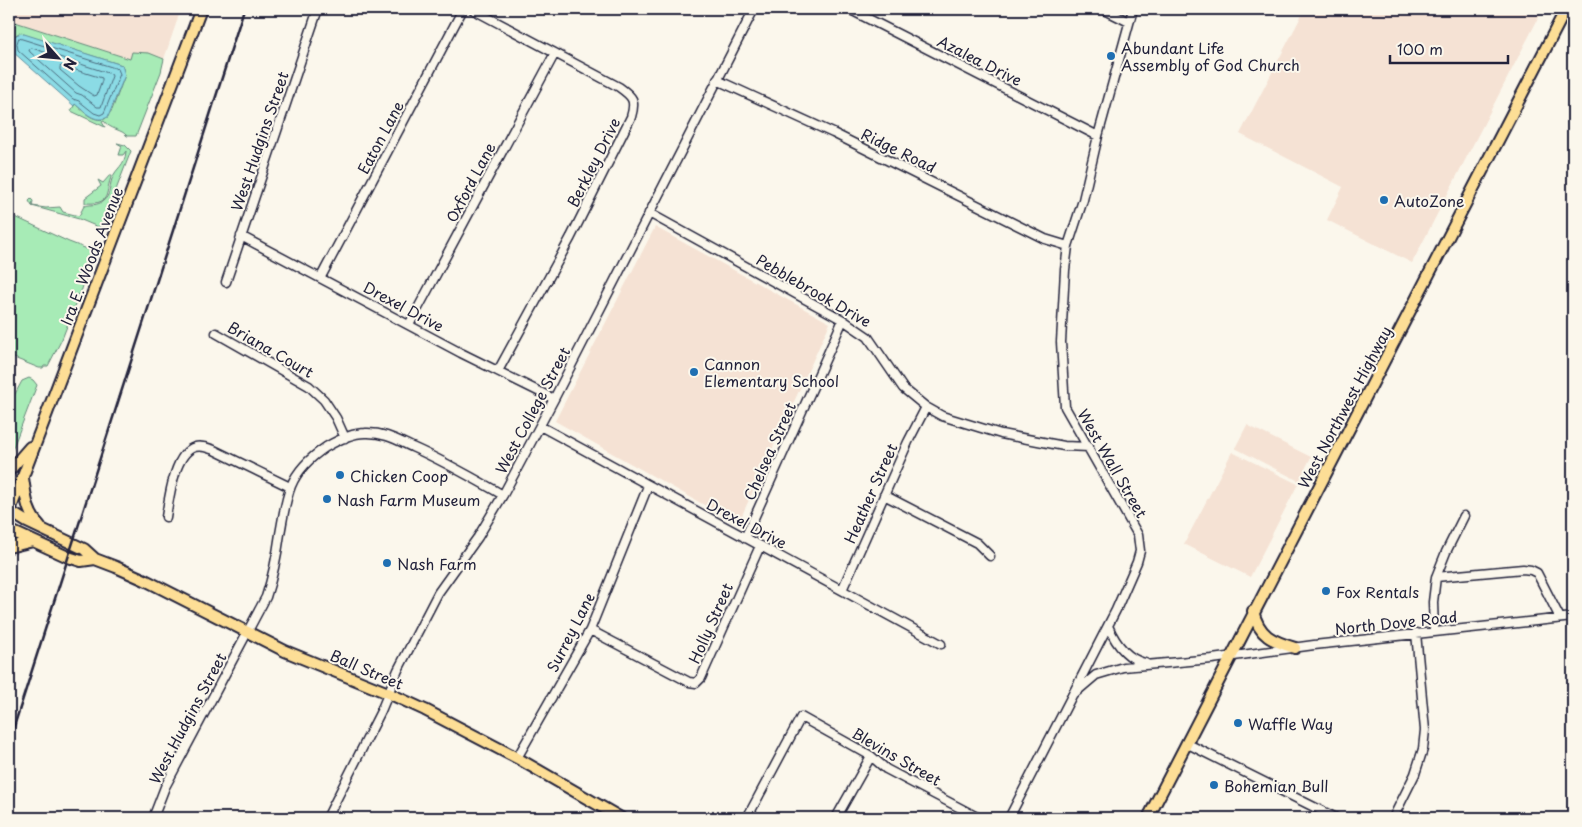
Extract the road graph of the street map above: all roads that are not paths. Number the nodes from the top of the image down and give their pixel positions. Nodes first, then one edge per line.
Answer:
1 (201, 9) edge
2 (318, 9) edge
3 (463, 9) edge
4 (472, 9) edge
5 (754, 9) edge
6 (849, 9) edge
7 (1103, 9) edge
8 (1133, 9) edge
9 (1566, 9) edge
10 (1129, 22) junction
11 (555, 53) junction
12 (718, 80) junction
13 (1098, 136) junction
14 (649, 214) junction
15 (241, 236) junction
16 (1068, 246) junction
17 (321, 278) junction
18 (226, 282) dead end
19 (843, 320) junction
20 (409, 325) junction
21 (216, 332) dead end
22 (498, 372) junction
23 (554, 400) junction
24 (926, 407) junction
25 (540, 426) junction
26 (345, 438) junction
27 (36, 441) junction
28 (1089, 447) junction
29 (9, 471) edge
30 (23, 475) junction
31 (648, 486) junction
32 (290, 488) junction
33 (503, 495) junction
34 (884, 495) junction
35 (9, 511) edge
36 (1464, 516) dead end
37 (166, 517) dead end
38 (9, 530) edge
39 (46, 532) junction
40 (745, 538) junction
41 (33, 542) junction
42 (760, 546) junction
43 (9, 547) edge
44 (990, 556) dead end
45 (95, 559) junction
46 (1436, 577) junction
47 (842, 590) junction
48 (1253, 612) junction
49 (1573, 617) edge
50 (1560, 618) junction
51 (1108, 626) junction
52 (590, 630) junction
53 (248, 632) junction
54 (1434, 632) junction
55 (1416, 634) junction
56 (941, 644) dead end
57 (1295, 648) junction
58 (1226, 657) junction
59 (1149, 664) junction
60 (388, 693) junction
61 (1071, 698) junction
62 (1186, 743) junction
63 (871, 756) junction
64 (517, 758) junction
65 (153, 818) edge
66 (327, 818) edge
67 (621, 818) edge
68 (747, 818) edge
69 (836, 818) edge
70 (980, 818) edge
71 (1008, 818) edge
72 (1148, 818) edge
73 (1336, 818) edge
74 (1393, 818) edge

1 - 27 main road, Ira E. Woods Avenue
2 - 15 street, West Hudgins Street
3 - 17 street, Eaton Lane
4 - 11 street, Berkley Drive
5 - 12 street, West College Street
6 - 13 street, Azalea Drive
7 - 10 street
8 - 10 street, West Wall Street
9 - 48 main road, West Northwest Highway
10 - 13 street, West Wall Street
11 - 20 street, Oxford Lane
11 - 22 street, Berkley Drive
12 - 14 street, West College Street
12 - 16 street, Ridge Road
13 - 16 street, West Wall Street
14 - 19 street, Pebblebrook Drive
14 - 23 street, West College Street
15 - 17 street, Drexel Drive
15 - 18 street, West Hudgins Street
16 - 28 street, West Wall Street
17 - 20 street, Drexel Drive
19 - 24 street, Pebblebrook Drive
19 - 40 street, Chelsea Street
20 - 22 street, Drexel Drive
21 - 26 street, Briana Court
22 - 23 street, Drexel Drive
23 - 25 street, West College Street
24 - 28 street, Pebblebrook Drive
24 - 34 street, Heather Street
25 - 31 street, Drexel Drive
25 - 33 street, West College Street
26 - 32 street, West Hudgins Street
26 - 33 street, West Hudgins Street
27 - 29 main road
27 - 30 main road, Ira E. Woods Avenue
28 - 51 street, West Wall Street
30 - 35 main road, Ira E. Woods Avenue
30 - 39 main road
31 - 40 street, Drexel Drive
31 - 52 street, Surrey Lane
32 - 37 street
32 - 53 street, West Hudgins Street
33 - 60 street, West College Street
34 - 44 street
34 - 47 street, Heather Street
35 - 39 main road, Ball Street
36 - 46 street
38 - 41 main road, Ball Street
39 - 45 main road, Ball Street
40 - 42 street, Drexel Drive
41 - 43 main road
41 - 45 main road, Ball Street
42 - 47 street, Drexel Drive
42 - 52 street, Holly Street
45 - 53 main road, Ball Street
46 - 50 street
46 - 54 street
47 - 56 street, Drexel Drive
48 - 57 main road
48 - 58 main road, West Northwest Highway
49 - 50 street, North Dove Road
50 - 54 street, North Dove Road
51 - 59 street
51 - 61 street, West Wall Street
52 - 64 street, Surrey Lane
53 - 60 main road, Ball Street
53 - 65 street, West Hudgins Street
54 - 55 street, North Dove Road
55 - 57 street, North Dove Road
55 - 74 street
57 - 58 street, North Dove Road
58 - 59 street, North Dove Road
58 - 62 main road, West Northwest Highway
59 - 61 street, North Dove Road
60 - 64 main road, Ball Street
60 - 66 street, West College Street
61 - 71 street, West Wall Street
62 - 72 main road, West Northwest Highway
62 - 73 street
63 - 68 street, Blevins Street
63 - 69 street
63 - 70 street, Blevins Street
64 - 67 main road, Ball Street

